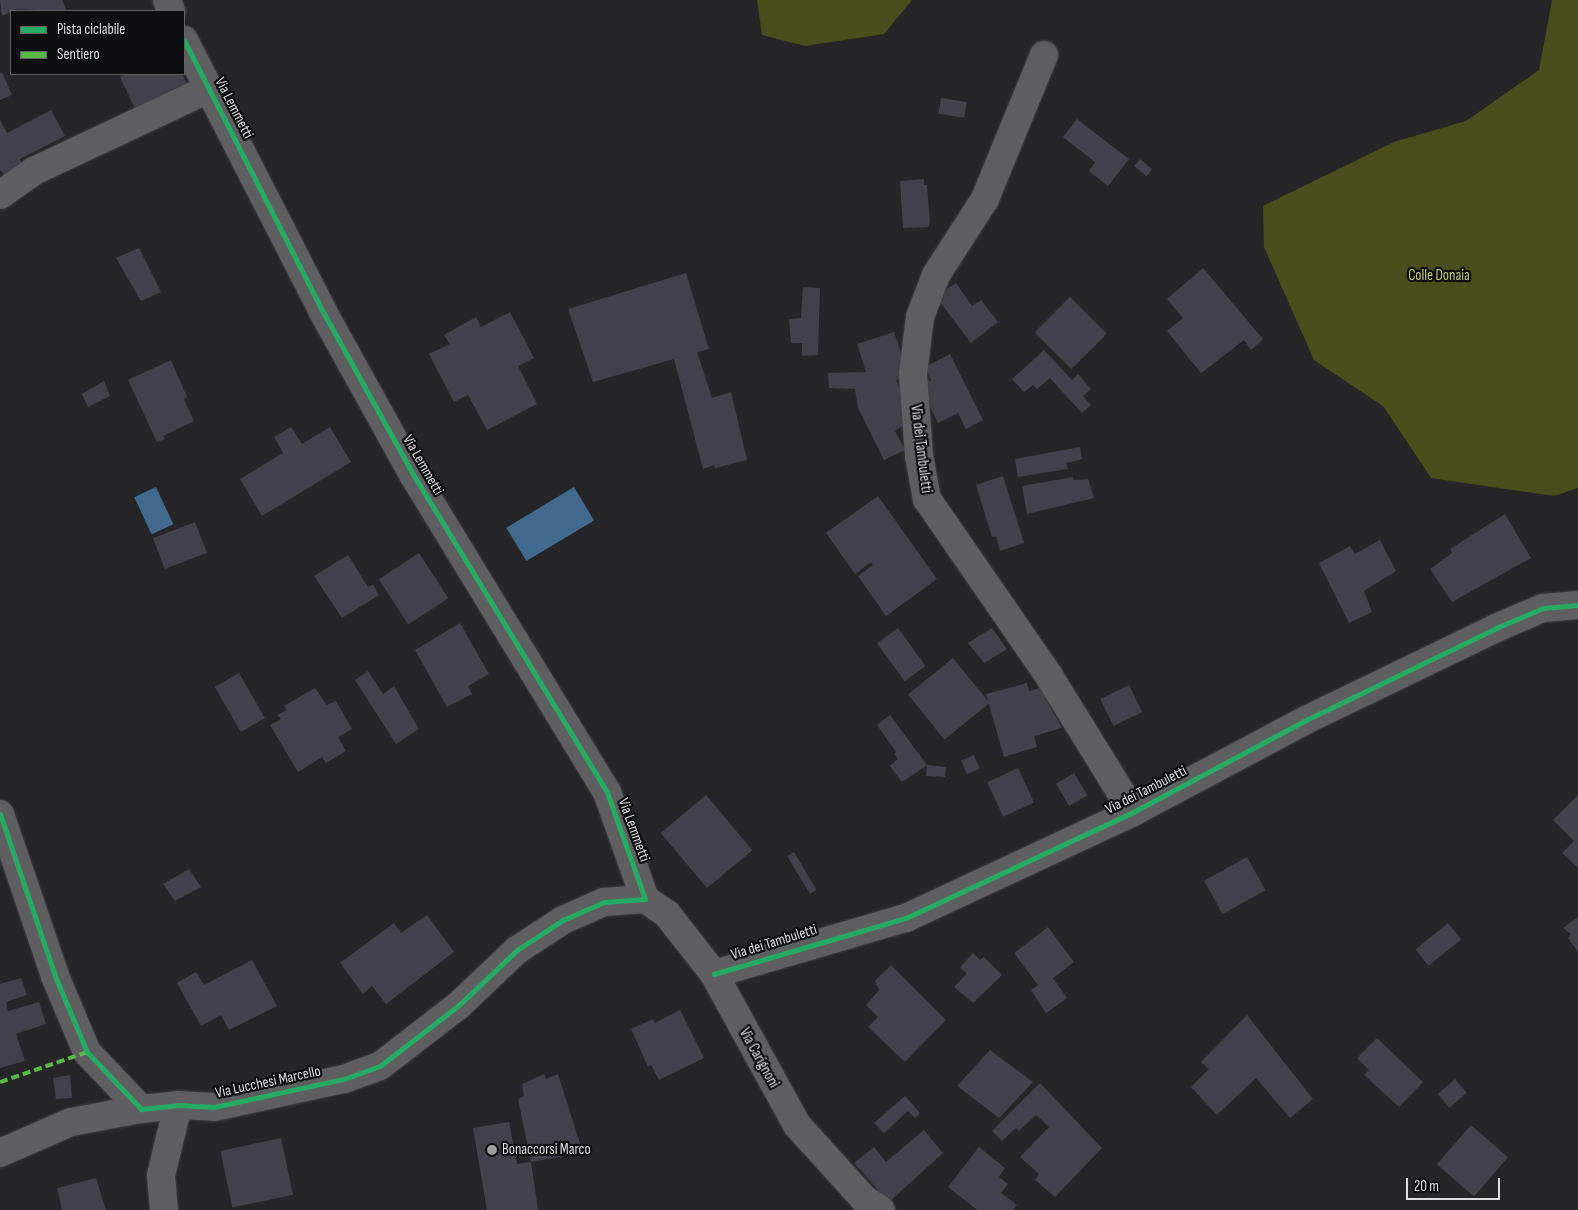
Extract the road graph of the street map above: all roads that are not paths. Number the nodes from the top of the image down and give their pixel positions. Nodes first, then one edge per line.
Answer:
1 (185, 42) edge
2 (1044, 55) dead end
3 (210, 88) junction
4 (0, 195) edge
5 (1578, 605) edge
6 (1133, 812) junction
7 (0, 814) edge
8 (645, 899) junction
9 (714, 974) junction
10 (178, 1105) junction
11 (141, 1109) junction
12 (0, 1153) edge
13 (868, 1206) edge
14 (164, 1210) edge

1 - 3 street, Via Lemmetti
2 - 6 street, Via dei Tambuletti
3 - 4 street
3 - 8 street, Via Lemmetti
5 - 6 street, Via dei Tambuletti
6 - 9 street, Via dei Tambuletti
7 - 11 street
8 - 9 street, Via Carignoni
8 - 10 street, Via Lucchesi Marcello
9 - 13 street, Via Carignoni
10 - 11 street, Via Lucchesi Marcello
10 - 14 street
11 - 12 street, Via Lucchesi Marcello

